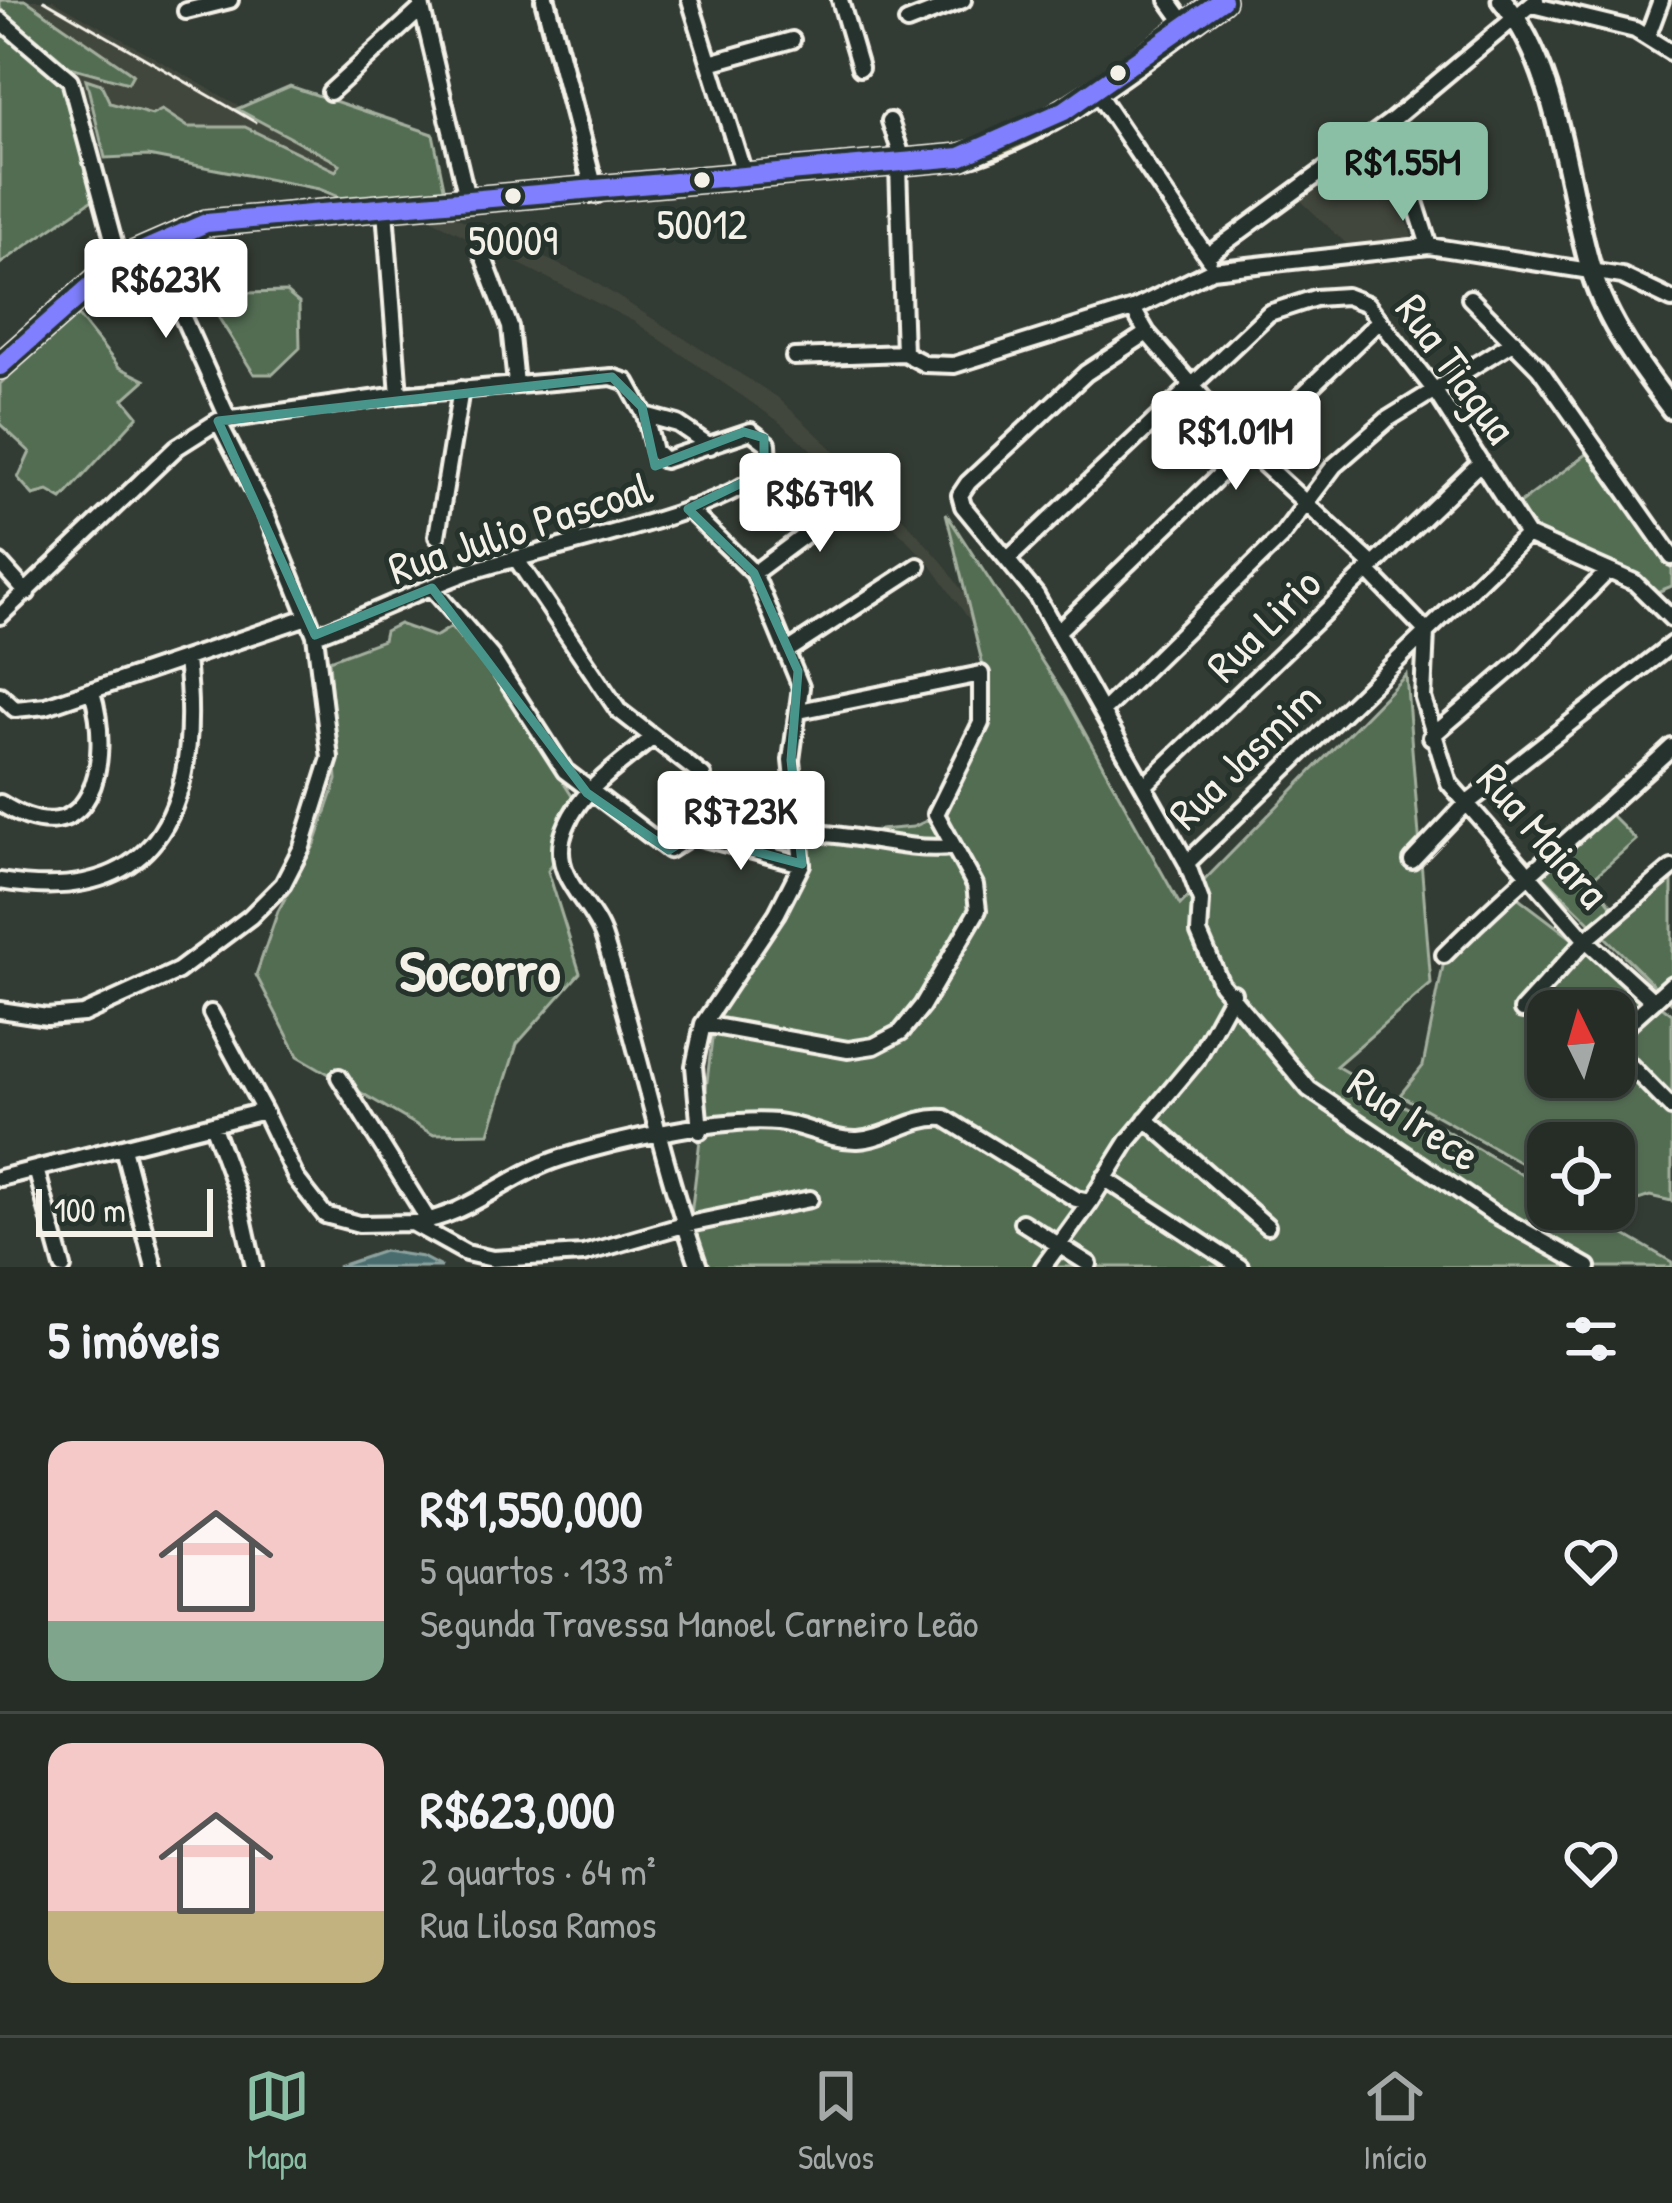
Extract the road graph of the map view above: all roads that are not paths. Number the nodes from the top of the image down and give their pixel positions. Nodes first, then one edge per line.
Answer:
1 (230, 0) edge
2 (545, 0) edge
3 (690, 0) edge
4 (840, 0) edge
5 (963, 0) edge
6 (1168, 0) edge
7 (1222, 0) edge
8 (1502, 0) edge
9 (1661, 0) edge
10 (421, 4) edge
11 (1528, 8) edge
12 (186, 11) dead end
13 (2, 22) edge
14 (907, 22) dead end
15 (1186, 25) junction
16 (1648, 35) junction
17 (792, 40) dead end
18 (1672, 53) edge
19 (710, 63) junction
20 (860, 68) dead end
21 (1095, 90) junction
22 (330, 92) dead end
23 (890, 121) dead end
24 (1390, 122) junction
25 (902, 166) junction
26 (746, 180) junction
27 (595, 193) junction
28 (468, 202) junction
29 (385, 210) junction
30 (150, 244) junction
31 (1430, 246) junction
32 (482, 254) dead end
33 (119, 261) junction
34 (1210, 262) junction
35 (1591, 270) junction
36 (1470, 298) dead end
37 (1672, 300) edge
38 (1133, 309) junction
39 (1380, 320) junction
40 (1147, 333) junction
41 (1514, 341) junction
42 (904, 353) junction
43 (794, 357) dead end
44 (0, 366) edge
45 (1193, 383) junction
46 (517, 384) junction
47 (461, 389) junction
48 (1435, 391) junction
49 (399, 395) junction
50 (1672, 409) edge
51 (645, 415) junction
52 (223, 420) junction
53 (710, 446) junction
54 (1246, 448) junction
55 (1481, 462) junction
56 (856, 497) dead end
57 (1306, 505) junction
58 (688, 509) junction
59 (1527, 535) junction
60 (436, 536) dead end
61 (1672, 557) edge
62 (1009, 558) junction
63 (517, 560) junction
64 (0, 563) edge
65 (918, 566) dead end
66 (1371, 569) junction
67 (1608, 571) junction
68 (754, 573) junction
69 (432, 588) junction
70 (27, 593) junction
71 (1664, 599) edge
72 (0, 616) edge
73 (304, 618) junction
74 (1672, 619) edge
75 (1058, 631) junction
76 (1426, 631) junction
77 (315, 635) junction
78 (1672, 644) edge
79 (789, 650) junction
80 (186, 660) junction
81 (92, 692) junction
82 (0, 695) edge
83 (799, 711) junction
84 (1102, 712) junction
85 (1431, 737) junction
86 (652, 738) junction
87 (1672, 748) edge
88 (1144, 785) junction
89 (587, 793) junction
90 (0, 803) edge
91 (1465, 805) junction
92 (802, 832) junction
93 (693, 835) junction
94 (951, 847) junction
95 (1412, 861) dead end
96 (1187, 863) junction
97 (802, 864) junction
98 (1672, 868) edge
99 (1529, 870) junction
100 (0, 881) edge
101 (1586, 940) junction
102 (1444, 955) dead end
103 (1672, 984) edge
104 (1233, 993) junction
105 (1652, 1000) junction
106 (0, 1010) edge
107 (1522, 1010) dead end
108 (211, 1012) dead end
109 (1635, 1016) edge
110 (703, 1024) junction
111 (1635, 1070) edge
112 (339, 1077) dead end
113 (1672, 1108) edge
114 (264, 1111) junction
115 (1146, 1119) junction
116 (212, 1124) junction
117 (700, 1130) junction
118 (662, 1135) junction
119 (123, 1148) junction
120 (36, 1169) junction
121 (0, 1178) edge
122 (1104, 1178) junction
123 (810, 1199) dead end
124 (1090, 1202) junction
125 (420, 1222) junction
126 (1022, 1222) dead end
127 (684, 1225) junction
128 (1267, 1226) dead end
129 (1059, 1243) junction
130 (469, 1260) edge
131 (1089, 1264) dead end
132 (62, 1267) edge
133 (154, 1267) edge
134 (254, 1267) edge
135 (699, 1267) edge
136 (1043, 1267) edge
137 (1240, 1267) edge
138 (1588, 1267) edge

1 - 12 street
2 - 27 street
3 - 19 street
4 - 20 street
5 - 14 street
6 - 15 street
7 - 15 main road
8 - 11 main road
9 - 16 street
10 - 22 street
10 - 28 street
11 - 16 street
11 - 24 street
11 - 35 main road
13 - 33 street
15 - 21 main road
16 - 18 street
17 - 19 street
19 - 26 street
21 - 25 main road
21 - 34 street
23 - 25 street
24 - 31 street
24 - 34 street
25 - 26 main road
25 - 42 street
26 - 27 main road
27 - 28 main road
28 - 29 main road
29 - 30 main road
29 - 49 street
30 - 33 main road
30 - 52 street
31 - 34 street
31 - 35 street
32 - 46 street
33 - 44 main road
34 - 38 street
35 - 37 street
35 - 50 main road
36 - 41 street
38 - 40 street
38 - 42 street
39 - 45 street, Rua Tiagua
39 - 48 street, Rua Tiagua
39 - 54 street
40 - 45 street
40 - 62 street, Rua Jasmim
41 - 48 street
41 - 61 street
42 - 43 street
45 - 54 street
45 - 62 street, Rua Tiagua
46 - 47 street
46 - 51 street
47 - 49 street
47 - 60 street
48 - 55 street, Rua Tiagua
48 - 57 street
49 - 52 street
51 - 53 street
51 - 53 street
52 - 70 street
52 - 73 street
53 - 58 street, Rua Julio Pascoal
54 - 57 street
54 - 75 street
55 - 59 street, Rua Tiagua
55 - 66 street, Rua Lirio
56 - 68 street
57 - 66 street
57 - 84 street
58 - 63 street, Rua Julio Pascoal
58 - 68 street
59 - 67 street
59 - 76 street, Rua Jasmim
62 - 75 street, Rua Jasmim
63 - 69 street, Rua Julio Pascoal
63 - 86 street
64 - 70 street
65 - 79 street
66 - 76 street
66 - 88 street, Rua Lirio
67 - 71 street
67 - 85 street
68 - 79 street
69 - 77 street, Rua Julio Pascoal
69 - 89 street
70 - 72 street
71 - 74 street
73 - 77 street
73 - 80 street
75 - 84 street, Rua Jasmim
76 - 85 street, Rua Maiara
76 - 96 street, Rua Jasmim
77 - 106 street
78 - 91 street
79 - 83 street
80 - 81 street
80 - 100 street
81 - 82 street
81 - 90 street
83 - 92 street
83 - 94 street
84 - 88 street, Rua Jasmim
85 - 91 street, Rua Maiara
86 - 89 street
86 - 93 street
87 - 99 street
88 - 96 street, Rua Jasmim
89 - 93 street
89 - 118 street
91 - 95 street
91 - 99 street, Rua Maiara
92 - 94 street
92 - 97 street
93 - 97 street
94 - 110 street
96 - 104 street, Rua Irece
97 - 110 street
98 - 101 street
99 - 101 street, Rua Maiara
99 - 102 street
101 - 105 street, Rua Maiara
101 - 107 street
103 - 105 street
104 - 115 street
104 - 138 street, Rua Irece
105 - 109 street
108 - 114 street
110 - 117 street
111 - 113 street
112 - 125 street
114 - 116 street
114 - 125 street
115 - 122 street
115 - 128 street
116 - 119 street
116 - 134 street
117 - 118 street
117 - 124 street
118 - 125 street
118 - 127 street
119 - 120 street
119 - 133 street
120 - 121 street
120 - 132 street
122 - 124 street
122 - 137 street
123 - 127 street
124 - 129 street
125 - 130 street
126 - 129 street
127 - 130 street
127 - 135 street
129 - 131 street
129 - 136 street

